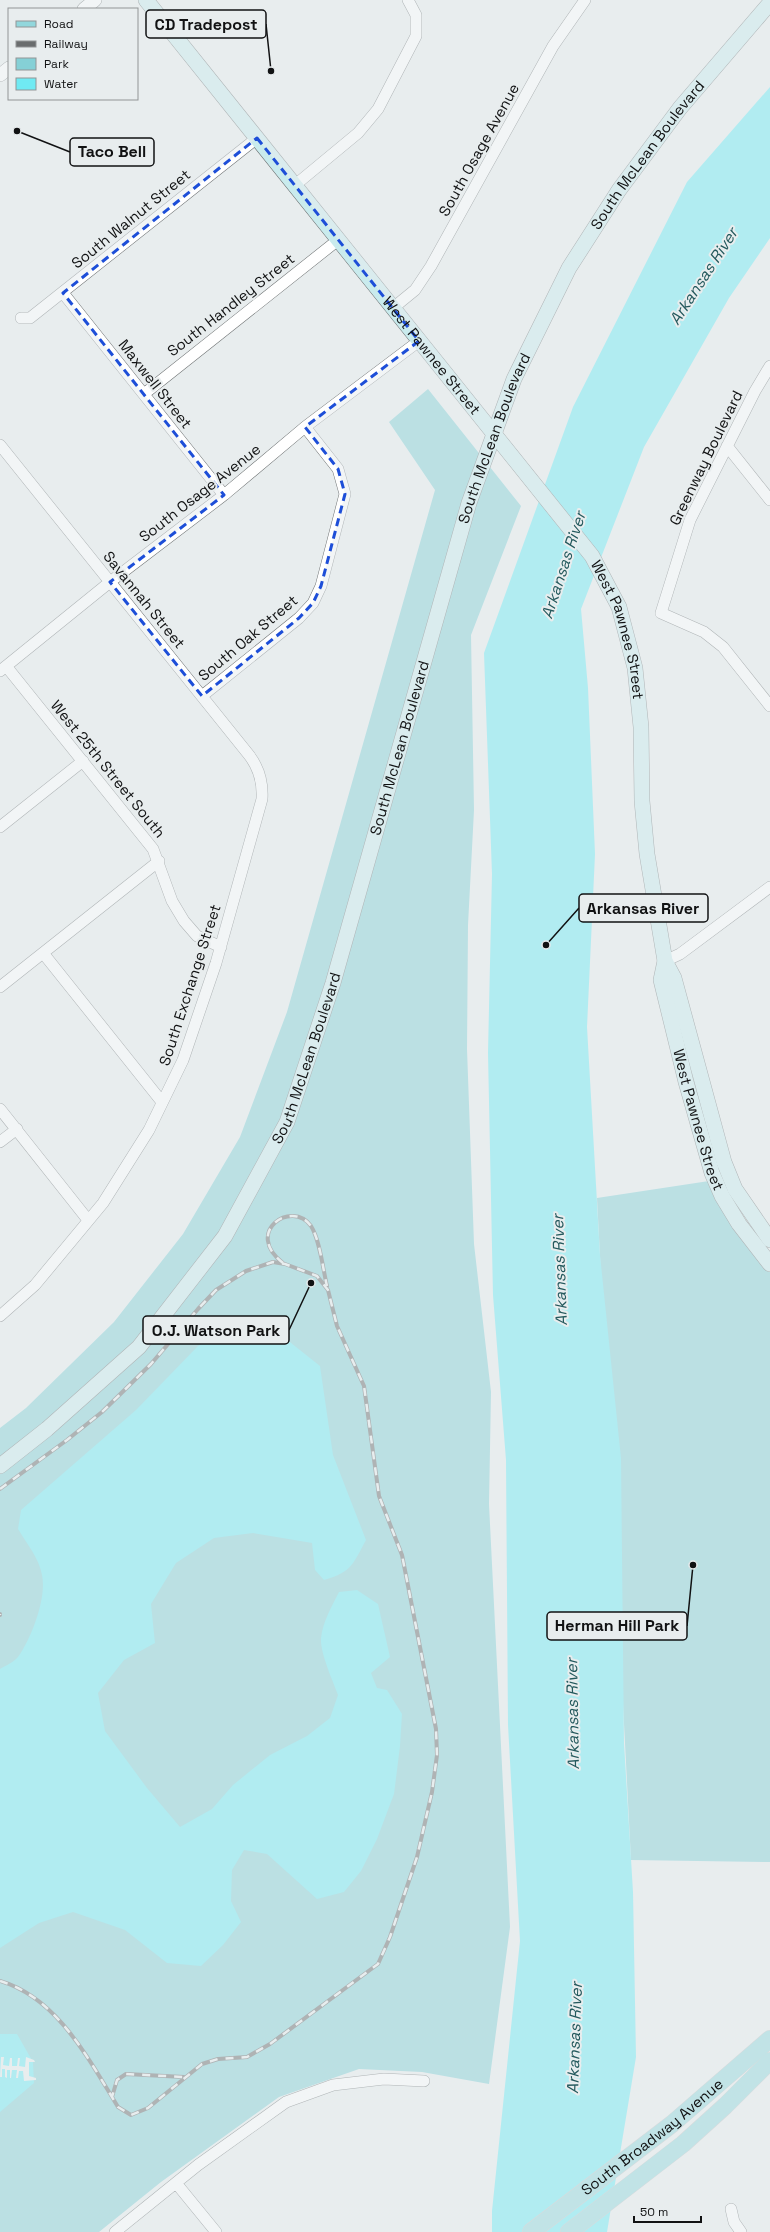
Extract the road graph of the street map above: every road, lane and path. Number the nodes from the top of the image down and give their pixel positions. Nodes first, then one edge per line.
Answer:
1 (96, 0) edge
2 (146, 0) edge
3 (408, 0) edge
4 (585, 0) edge
5 (770, 3) edge
6 (85, 8) edge
7 (8, 69) edge
8 (0, 75) edge
9 (257, 138) junction
10 (294, 186) junction
11 (338, 240) junction
12 (63, 293) junction
13 (392, 308) junction
14 (21, 318) dead end
15 (419, 340) junction
16 (768, 370) edge
17 (144, 394) junction
18 (305, 427) junction
19 (494, 434) junction
20 (0, 445) edge
21 (727, 446) junction
22 (224, 495) junction
23 (770, 500) edge
24 (110, 582) junction
25 (3, 668) edge
26 (202, 696) junction
27 (770, 706) edge
28 (83, 761) junction
29 (260, 775) joint
30 (0, 827) edge
31 (159, 861) junction
32 (770, 887) edge
33 (221, 947) junction
34 (43, 953) junction
35 (665, 961) junction
36 (0, 987) edge
37 (162, 1102) junction
38 (0, 1109) edge
39 (16, 1129) junction
40 (0, 1142) edge
41 (88, 1220) junction
42 (770, 1240) edge
43 (770, 1264) edge
44 (0, 1316) edge
45 (0, 1466) edge
46 (770, 2041) edge
47 (770, 2061) edge
48 (424, 2081) dead end
49 (176, 2183) junction
50 (731, 2209) dead end
51 (115, 2232) edge
52 (216, 2232) edge
53 (531, 2232) edge
54 (569, 2232) edge
55 (741, 2232) edge

1 - 6 street
2 - 9 main road, West Pawnee Street
3 - 10 street
4 - 13 street, South Osage Avenue
5 - 19 main road, South McLean Boulevard
7 - 8 street
9 - 10 main road, West Pawnee Street
9 - 12 street, South Walnut Street
10 - 11 main road, West Pawnee Street
11 - 13 main road, West Pawnee Street
11 - 17 street, South Handley Street
12 - 14 street, South Walnut Street
12 - 17 street, Maxwell Street
13 - 15 main road, West Pawnee Street
15 - 18 street, South Osage Avenue
15 - 19 main road, West Pawnee Street
16 - 21 street, Greenway Boulevard
17 - 22 street, Maxwell Street
18 - 22 street, South Osage Avenue
18 - 26 street, South Oak Street
19 - 35 main road, West Pawnee Street
19 - 45 main road, South McLean Boulevard
20 - 24 street, Savannah Street
21 - 23 street
21 - 27 street, Greenway Boulevard
22 - 24 street, South Osage Avenue
24 - 25 street, South Osage Avenue
24 - 26 street, Savannah Street
25 - 28 street, West 25th Street South
26 - 29 street, Savannah Street
28 - 30 street
28 - 31 street, West 25th Street South
29 - 33 street, South Exchange Street
31 - 33 street, West 25th Street South
31 - 34 street
32 - 35 street
33 - 37 street, South Exchange Street
34 - 36 street
34 - 37 street
35 - 42 main road, West Pawnee Street
35 - 43 main road, West Pawnee Street
37 - 41 street, South Exchange Street
38 - 39 street
39 - 40 street
39 - 41 street
41 - 44 street, South Exchange Street
46 - 53 main road, South Broadway Avenue
47 - 54 main road, South Broadway Avenue
48 - 49 street
49 - 51 street
49 - 52 street
50 - 55 street

